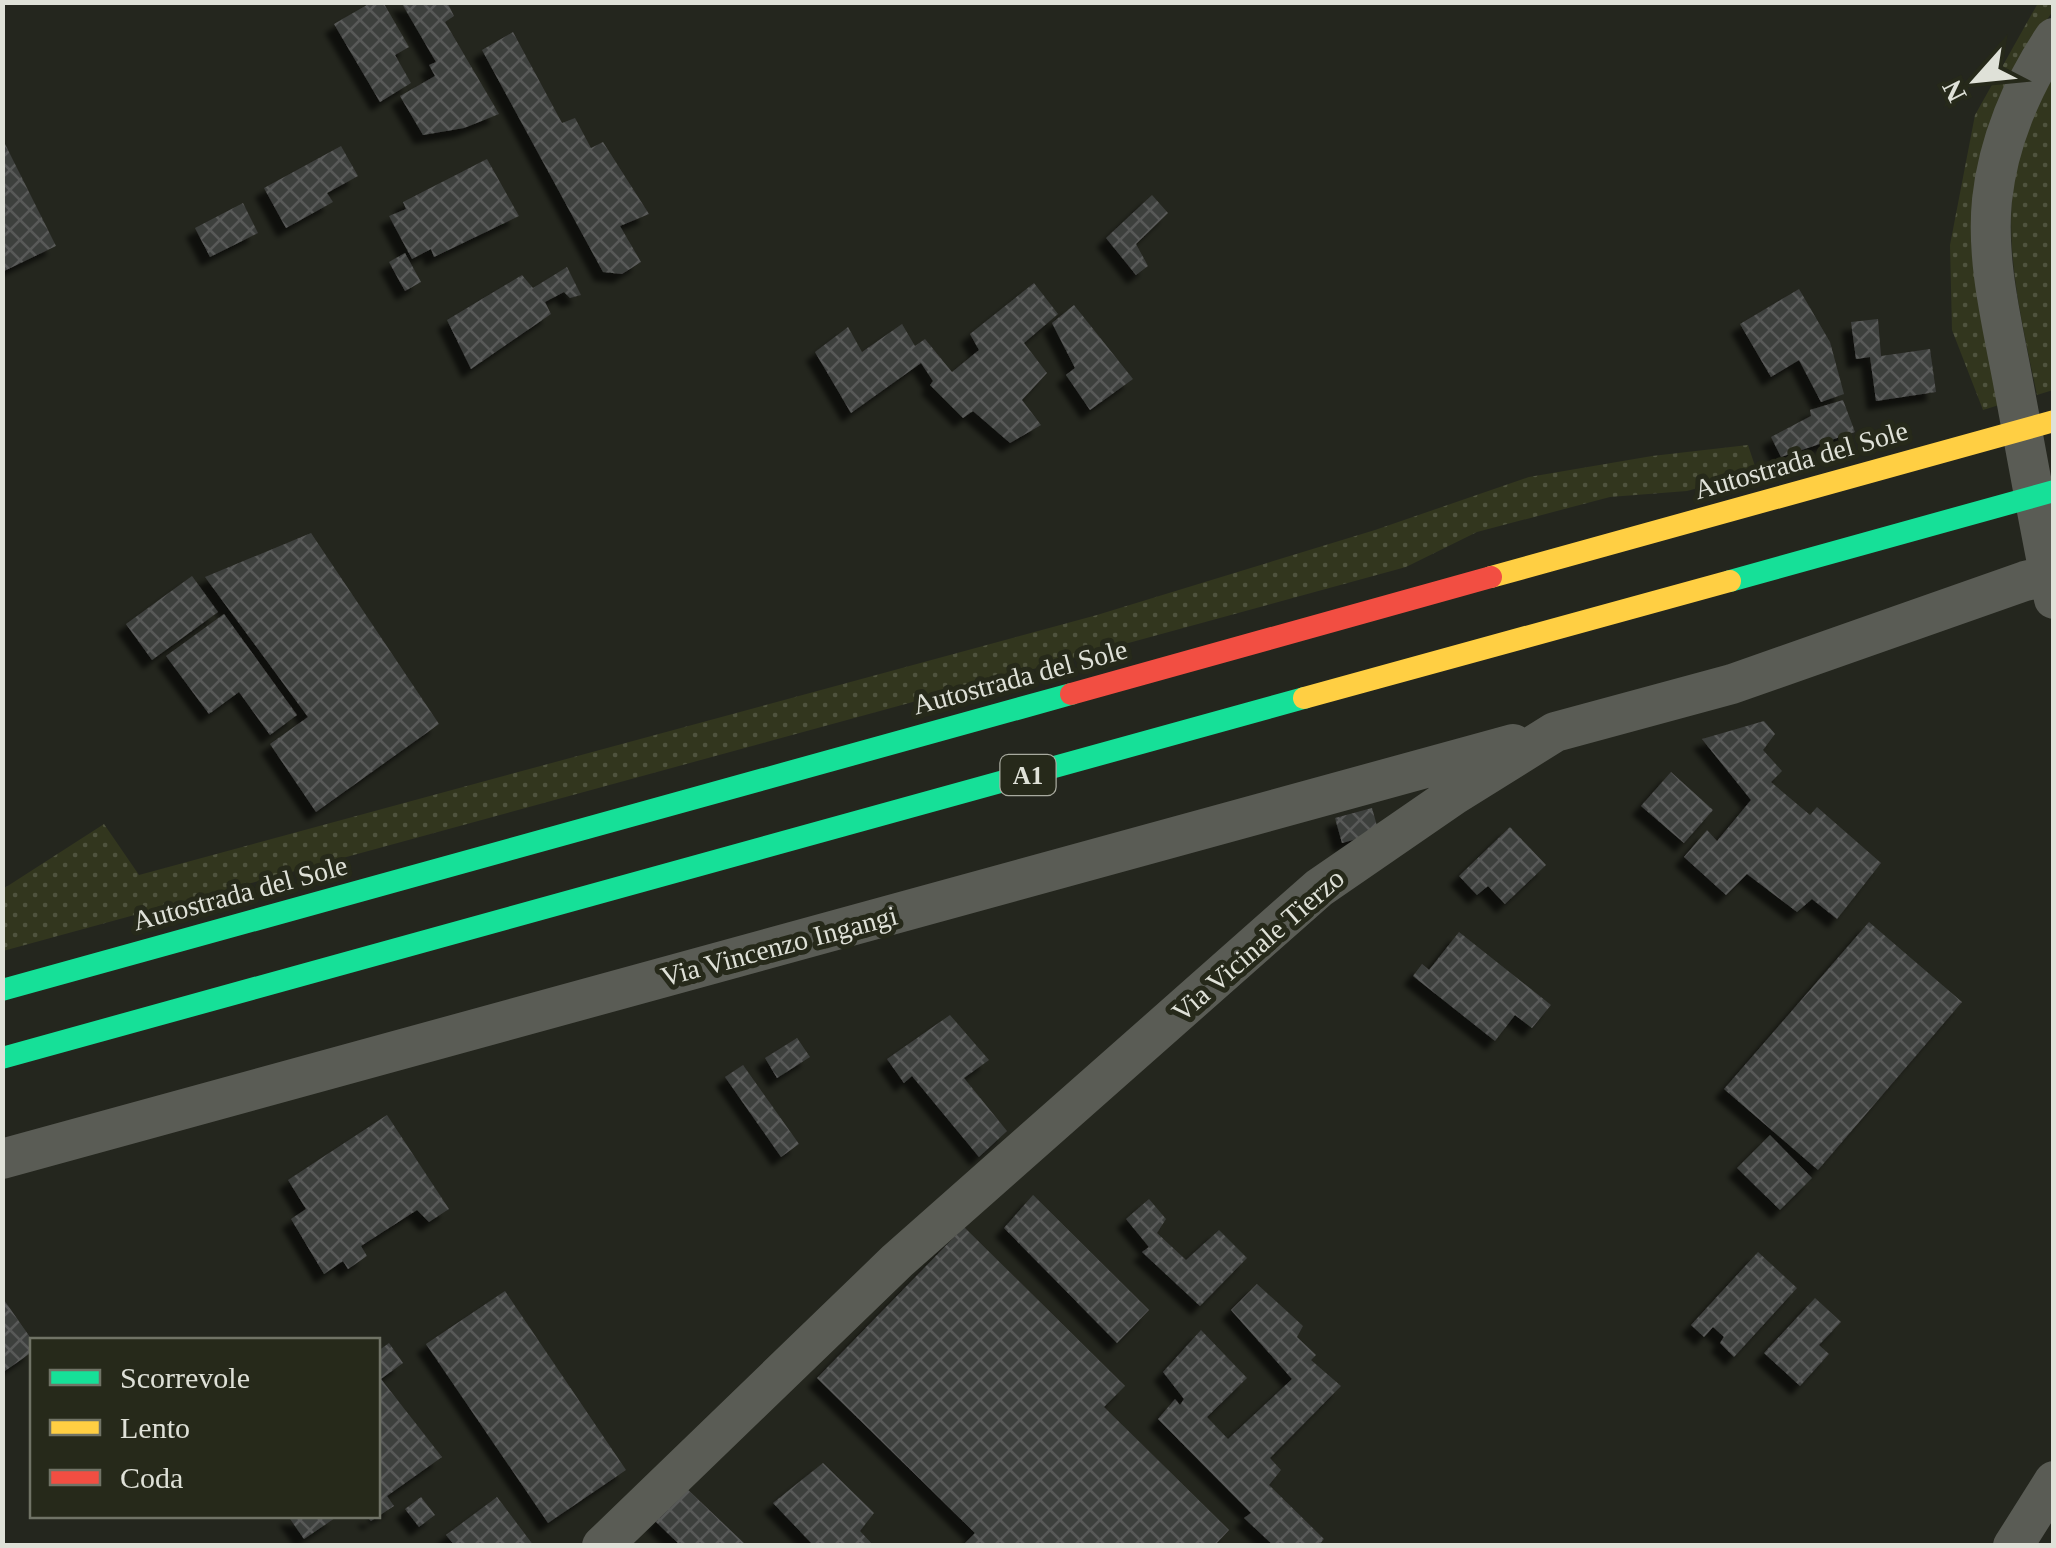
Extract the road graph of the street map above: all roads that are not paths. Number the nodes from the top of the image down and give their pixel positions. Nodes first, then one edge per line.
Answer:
1 (2054, 38) edge
2 (2054, 421) edge
3 (2054, 490) edge
4 (2054, 574) edge
5 (2054, 599) edge
6 (1555, 732) junction
7 (2, 990) edge
8 (2, 1058) edge
9 (2, 1159) edge
10 (2054, 1481) edge
11 (602, 1546) edge
12 (2014, 1546) edge

1 - 5 street
2 - 7 highway, Autostrada del Sole / A1
3 - 8 highway, A1
4 - 6 street, Via Vicinale Tierzo
6 - 9 street, Via Vincenzo Ingangi
6 - 11 street, Via Vicinale Tierzo
10 - 12 street

